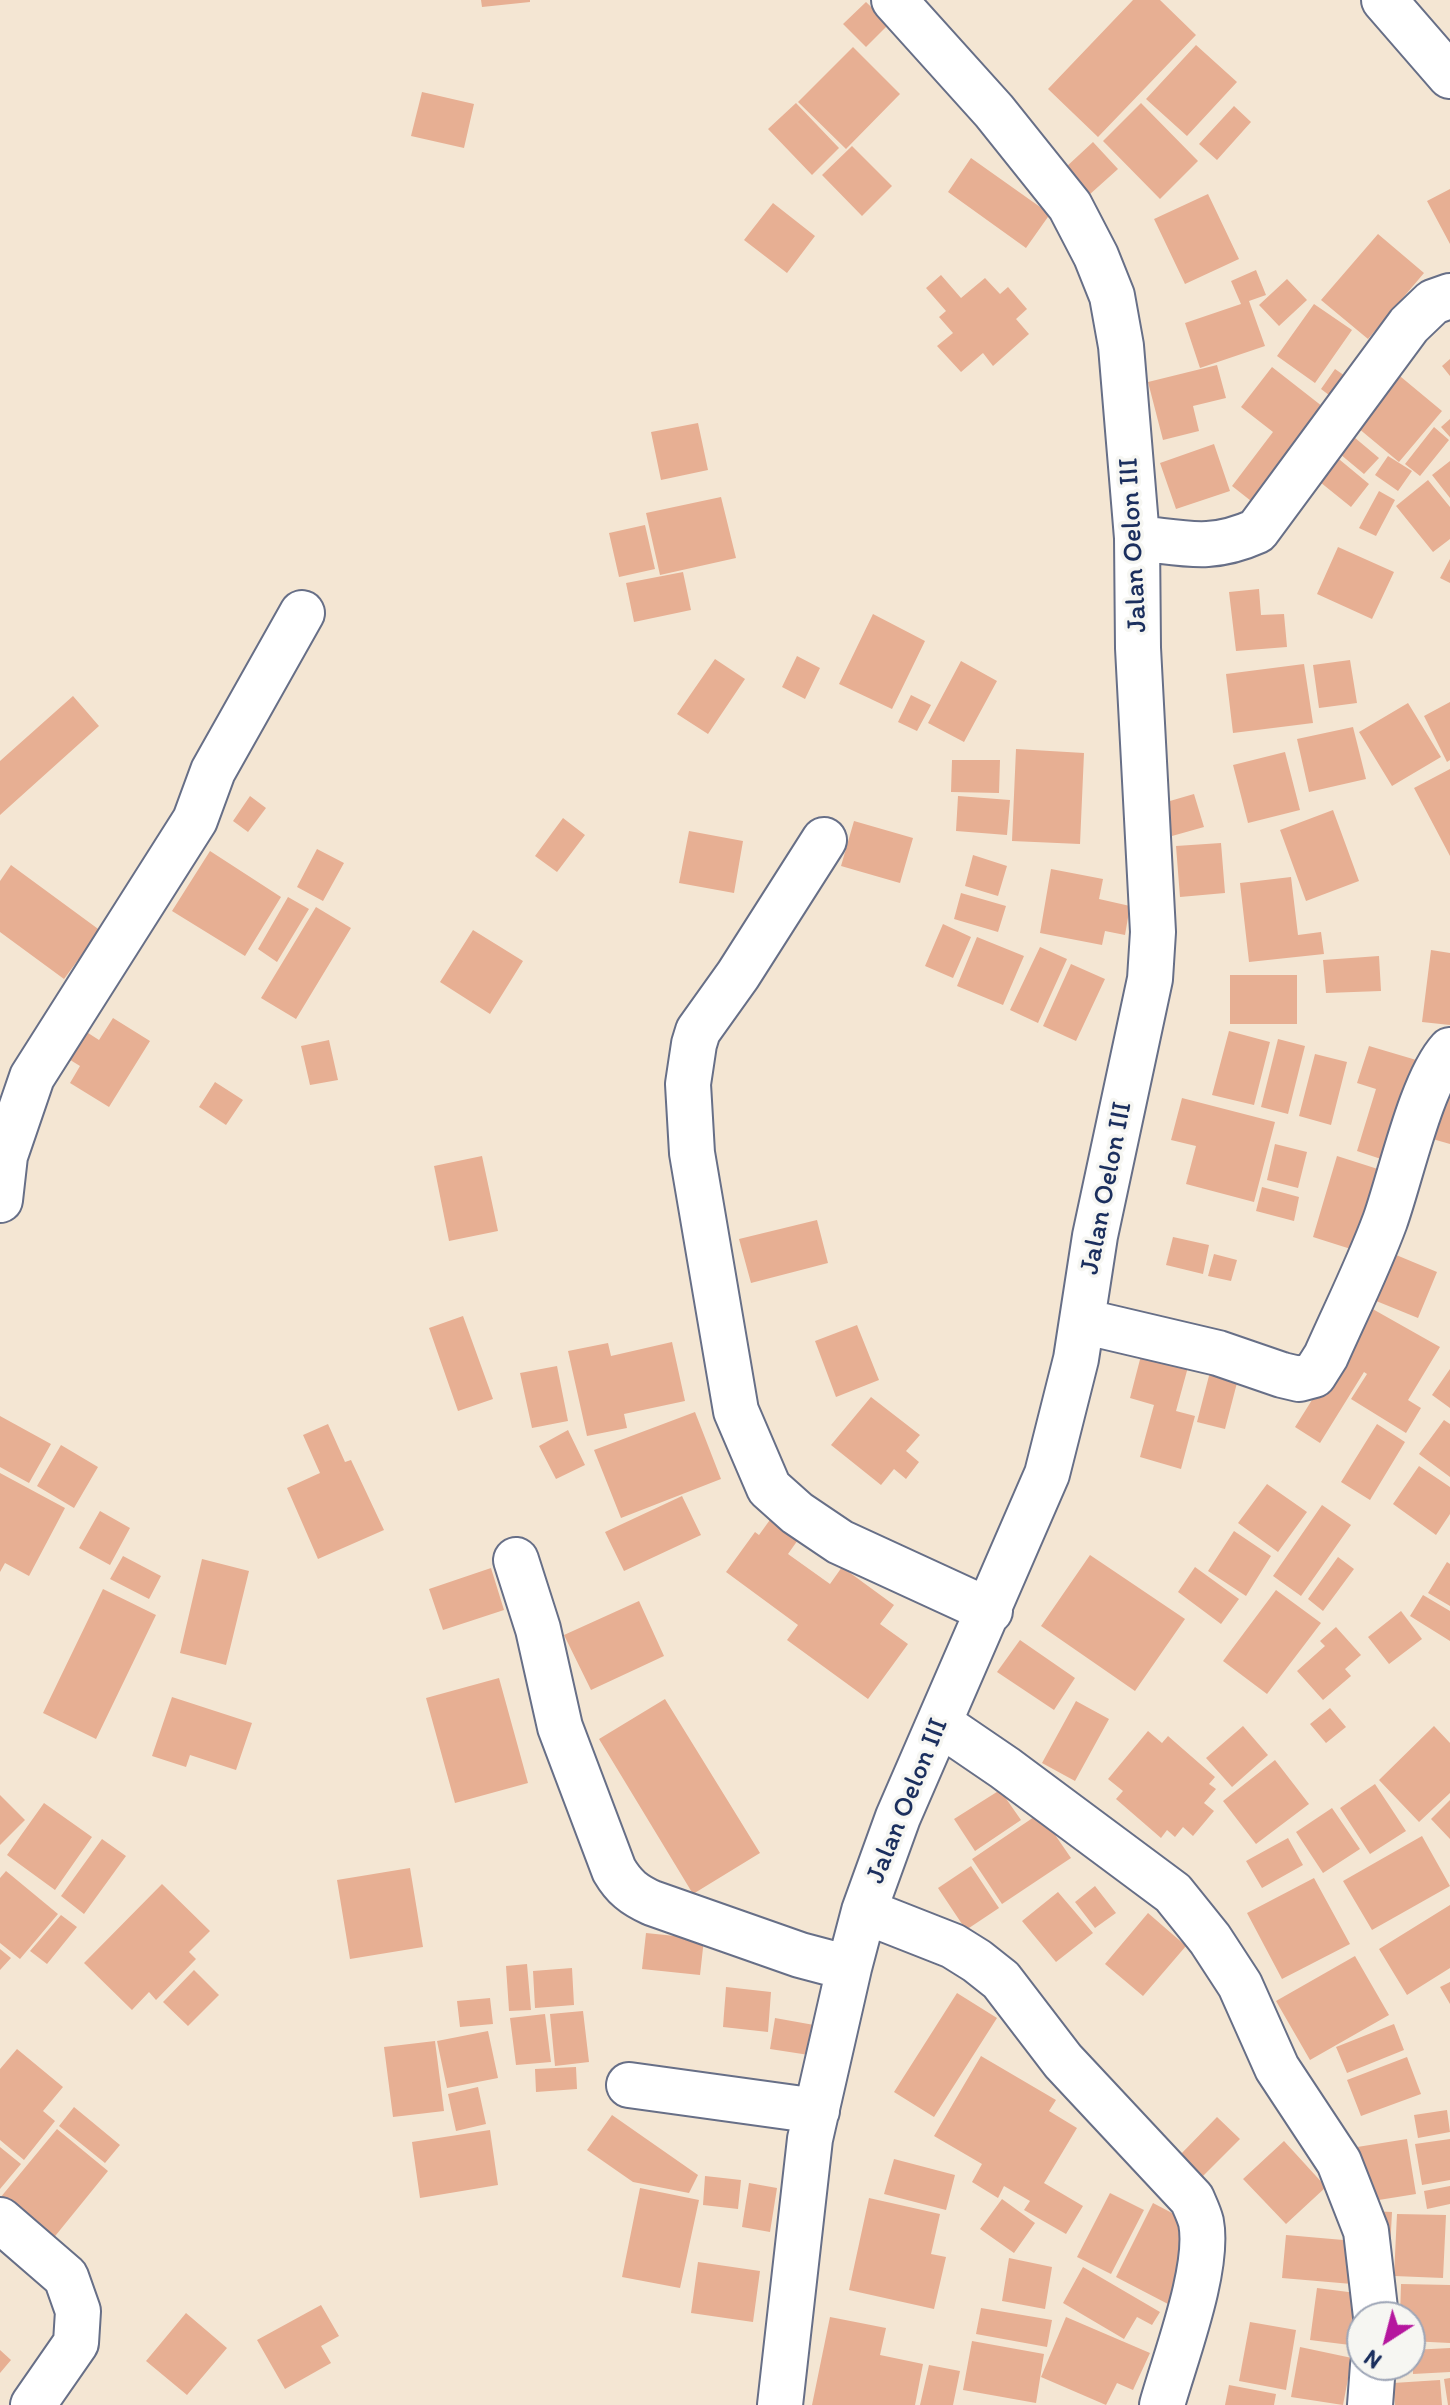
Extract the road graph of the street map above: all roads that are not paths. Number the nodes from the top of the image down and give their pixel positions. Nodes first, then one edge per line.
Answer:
1 (894, 0) edge
2 (1384, 0) edge
3 (1450, 76) edge
4 (1450, 296) edge
5 (1137, 538) junction
6 (302, 613) dead end
7 (824, 840) dead end
8 (1450, 1050) edge
9 (0, 1200) edge
10 (1082, 1321) junction
11 (516, 1560) dead end
12 (990, 1611) junction
13 (939, 1723) junction
14 (864, 1911) junction
15 (849, 1968) junction
16 (629, 2085) dead end
17 (817, 2111) junction
18 (0, 2220) edge
19 (1374, 2301) edge
20 (1372, 2381) edge
21 (33, 2405) edge
22 (780, 2405) edge
23 (1162, 2405) edge
24 (1370, 2405) edge

1 - 5 street, Jalan Oelon III
2 - 3 street
4 - 5 street
5 - 10 street, Jalan Oelon III
6 - 9 street
7 - 12 street
8 - 10 street
10 - 12 street, Jalan Oelon III
11 - 15 street
12 - 13 street, Jalan Oelon III
13 - 14 street, Jalan Oelon III
13 - 19 street
14 - 15 street, Jalan Oelon III
14 - 23 street
15 - 17 street, Jalan Oelon III
16 - 17 street
17 - 22 street, Jalan Oelon III
18 - 21 street
20 - 24 street

